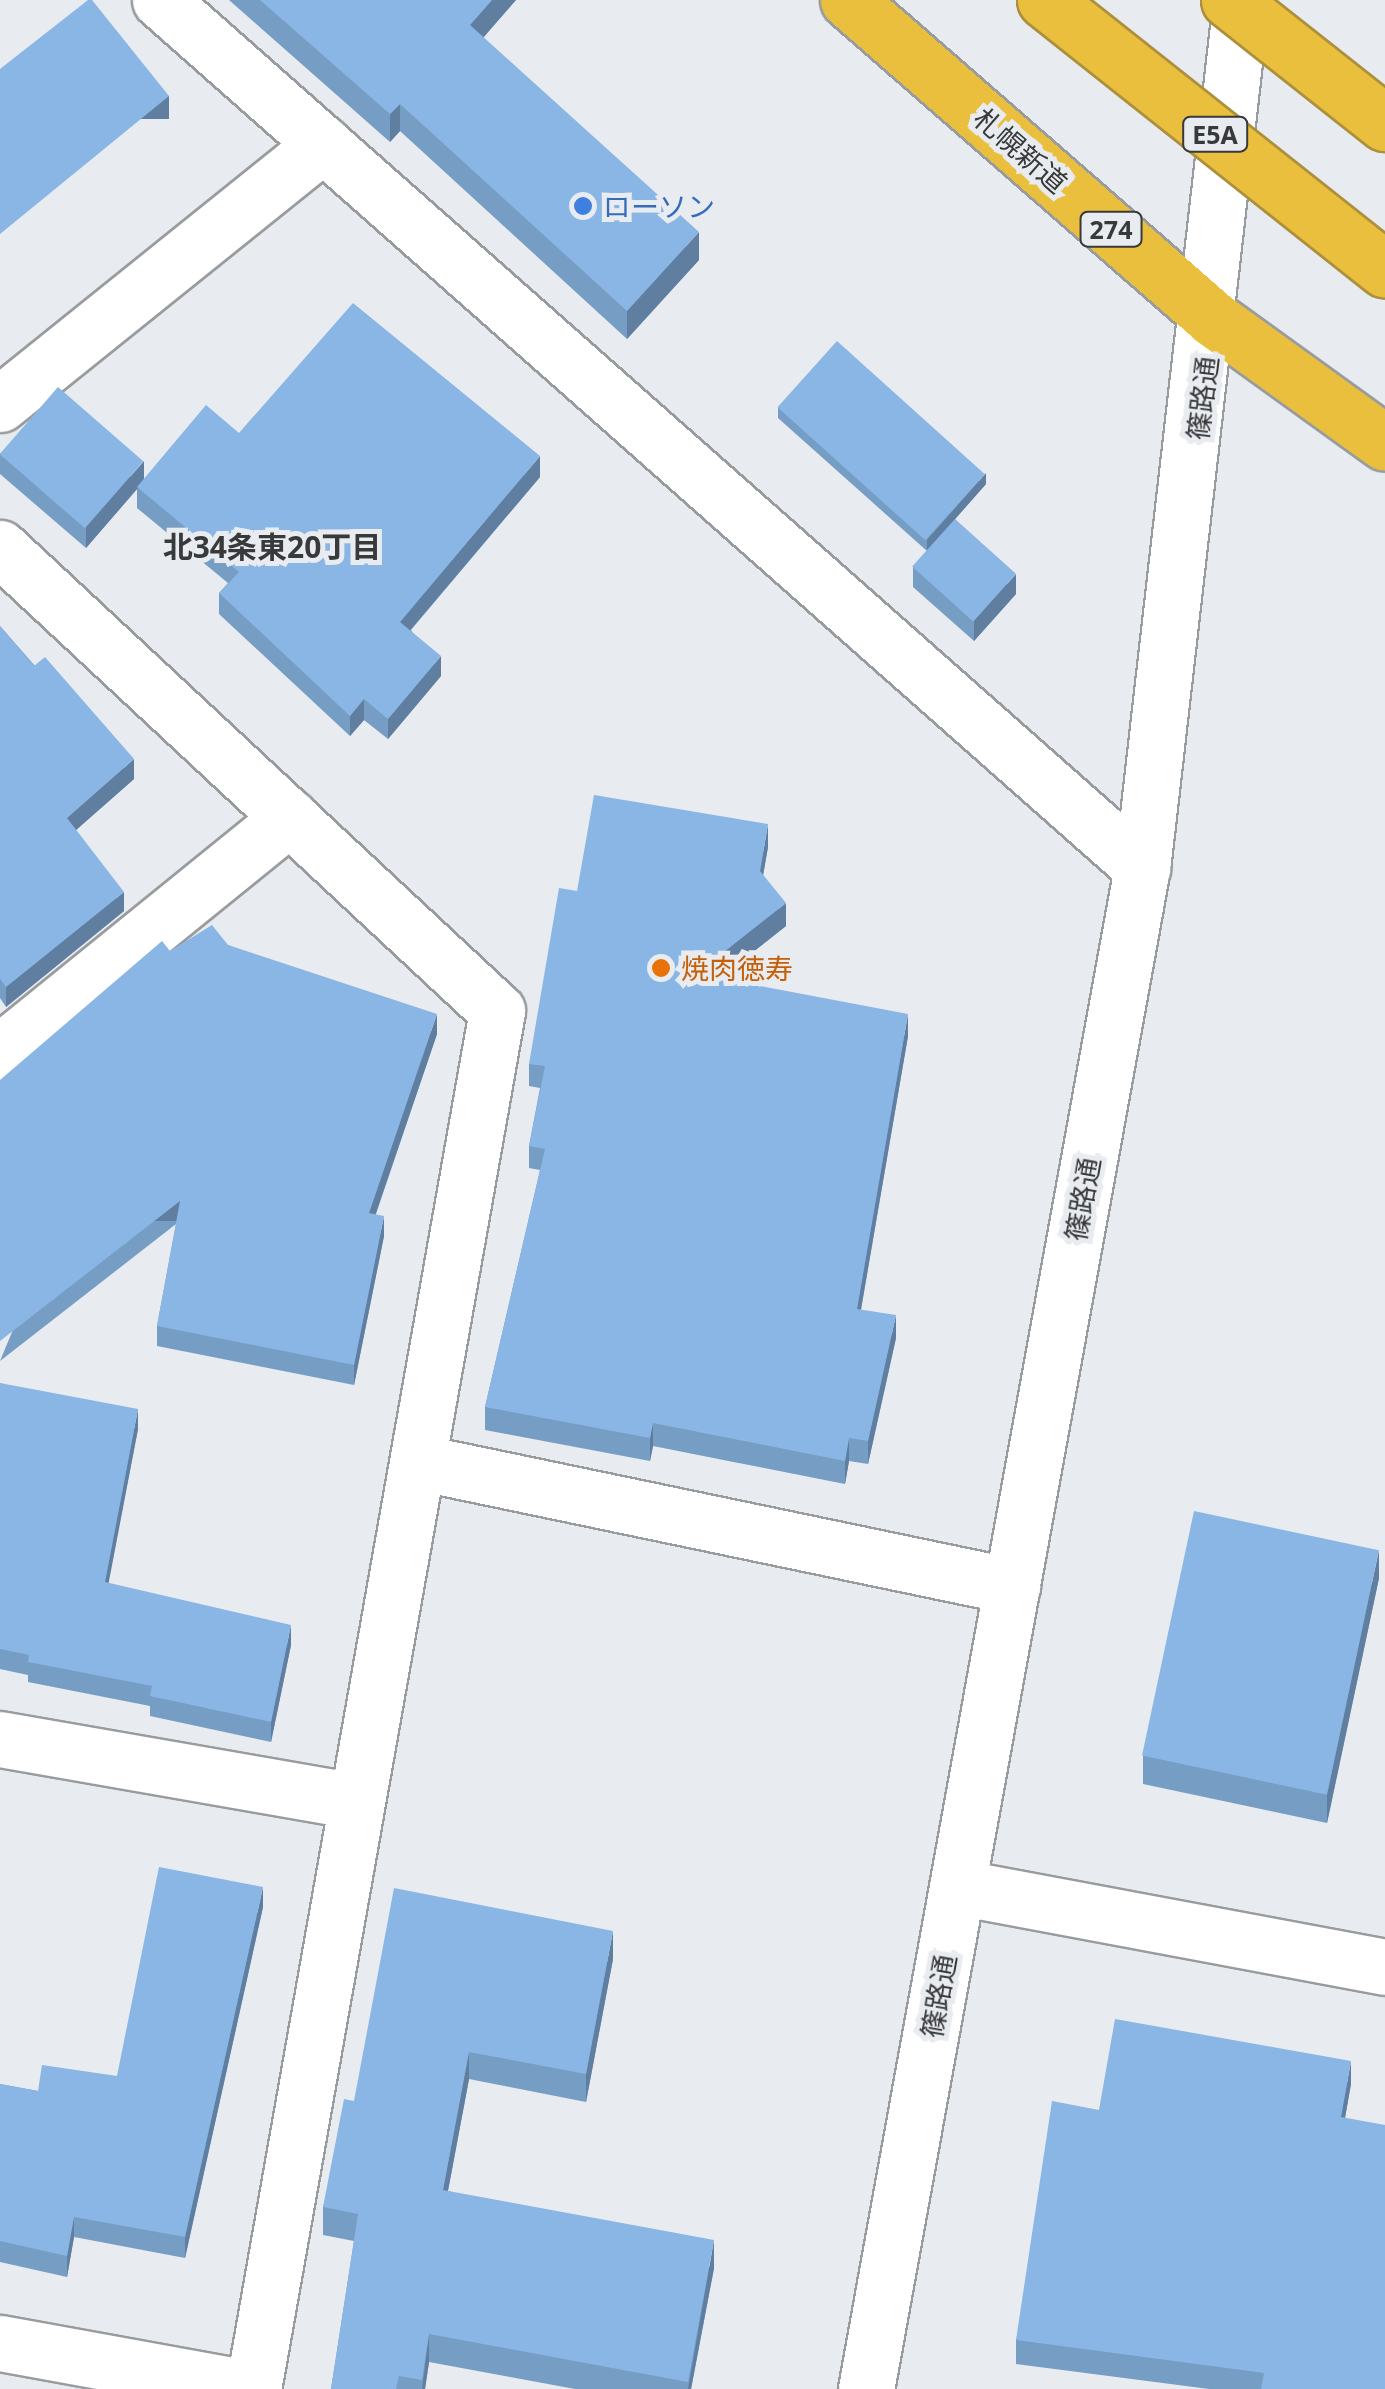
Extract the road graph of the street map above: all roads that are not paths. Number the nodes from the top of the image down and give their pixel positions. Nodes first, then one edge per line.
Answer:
1 (160, 0) edge
2 (848, 0) edge
3 (1044, 0) edge
4 (1229, 0) edge
5 (1241, 0) edge
6 (1385, 123) edge
7 (323, 144) junction
8 (1385, 269) edge
9 (1212, 318) junction
10 (0, 404) edge
11 (1385, 444) edge
12 (0, 548) edge
13 (290, 817) junction
14 (1142, 868) junction
15 (0, 1052) edge
16 (418, 1462) junction
17 (1012, 1586) junction
18 (0, 1739) edge
19 (354, 1802) junction
20 (958, 1886) junction
21 (1385, 1968) edge
22 (0, 2343) edge
23 (873, 2387) edge

1 - 7 street
2 - 9 highway, 札幌新道 / 274
3 - 8 highway, E5A, bridge
4 - 6 highway, bridge
5 - 9 street, 篠路通
7 - 10 street
7 - 14 street
9 - 11 highway, 札幌新道 / 274
9 - 14 street, 篠路通
12 - 13 street
13 - 15 street
13 - 16 street
14 - 17 street, 篠路通
16 - 17 street
16 - 19 street
17 - 20 street, 篠路通
18 - 19 street
19 - 22 street
20 - 21 street
20 - 23 street, 篠路通

